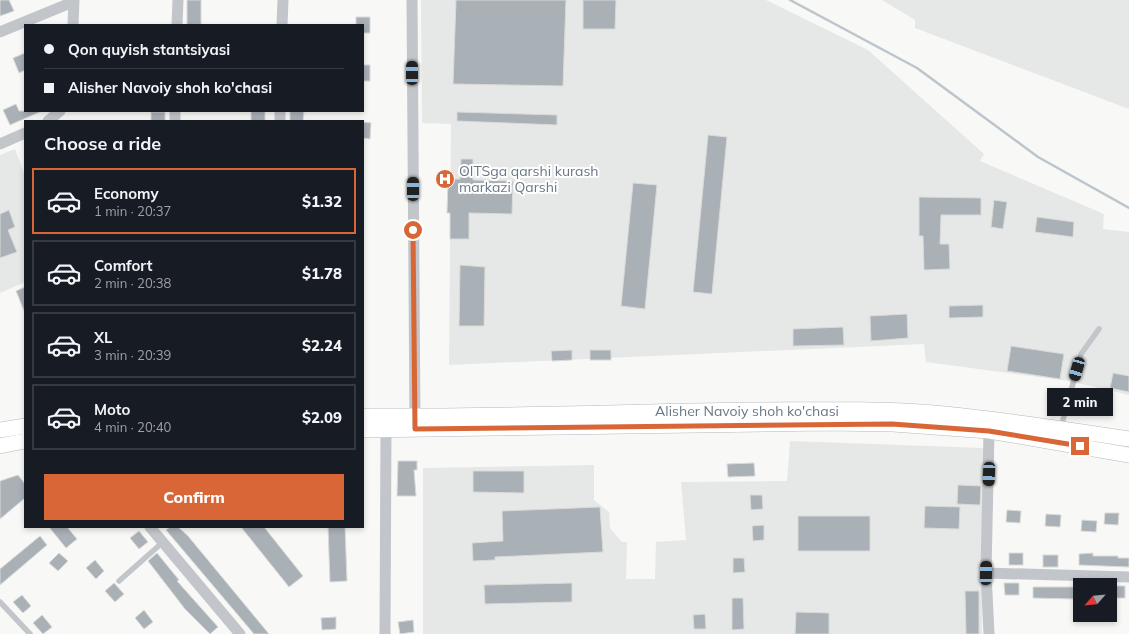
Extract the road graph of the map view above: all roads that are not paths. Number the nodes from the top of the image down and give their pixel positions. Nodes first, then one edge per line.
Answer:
1 (178, 0) edge
2 (283, 0) edge
3 (412, 0) edge
4 (74, 1) edge
5 (72, 24) edge
6 (177, 24) edge
7 (282, 24) edge
8 (0, 32) edge
9 (59, 112) edge
10 (49, 120) edge
11 (24, 133) edge
12 (0, 144) edge
13 (1099, 329) dead end
14 (364, 416) edge
15 (415, 422) junction
16 (386, 423) junction
17 (24, 426) edge
18 (1061, 428) junction
19 (0, 430) edge
20 (364, 430) edge
21 (989, 431) junction
22 (1129, 439) edge
23 (24, 442) edge
24 (0, 446) edge
25 (1129, 455) edge
26 (151, 528) edge
27 (163, 542) junction
28 (986, 573) junction
29 (1129, 577) edge
30 (119, 580) dead end
31 (0, 602) edge
32 (30, 634) edge
33 (240, 634) edge
34 (385, 634) edge
35 (989, 634) edge

1 - 6 street
2 - 7 street
3 - 15 street
4 - 5 street
4 - 8 street
9 - 10 street
11 - 12 street
13 - 18 lane
14 - 16 main road, Alisher Navoiy shoh ko'chasi
15 - 16 main road, Alisher Navoiy shoh ko'chasi
15 - 18 main road, Alisher Navoiy shoh ko'chasi
15 - 21 main road, Alisher Navoiy shoh ko'chasi
16 - 20 main road, Alisher Navoiy shoh ko'chasi
16 - 34 street
17 - 19 main road
18 - 22 main road, Alisher Navoiy shoh ko'chasi
21 - 25 main road, Alisher Navoiy shoh ko'chasi
21 - 28 street
23 - 24 main road
26 - 27 street
27 - 30 lane
27 - 33 street
28 - 29 street
28 - 35 street
31 - 32 lane

